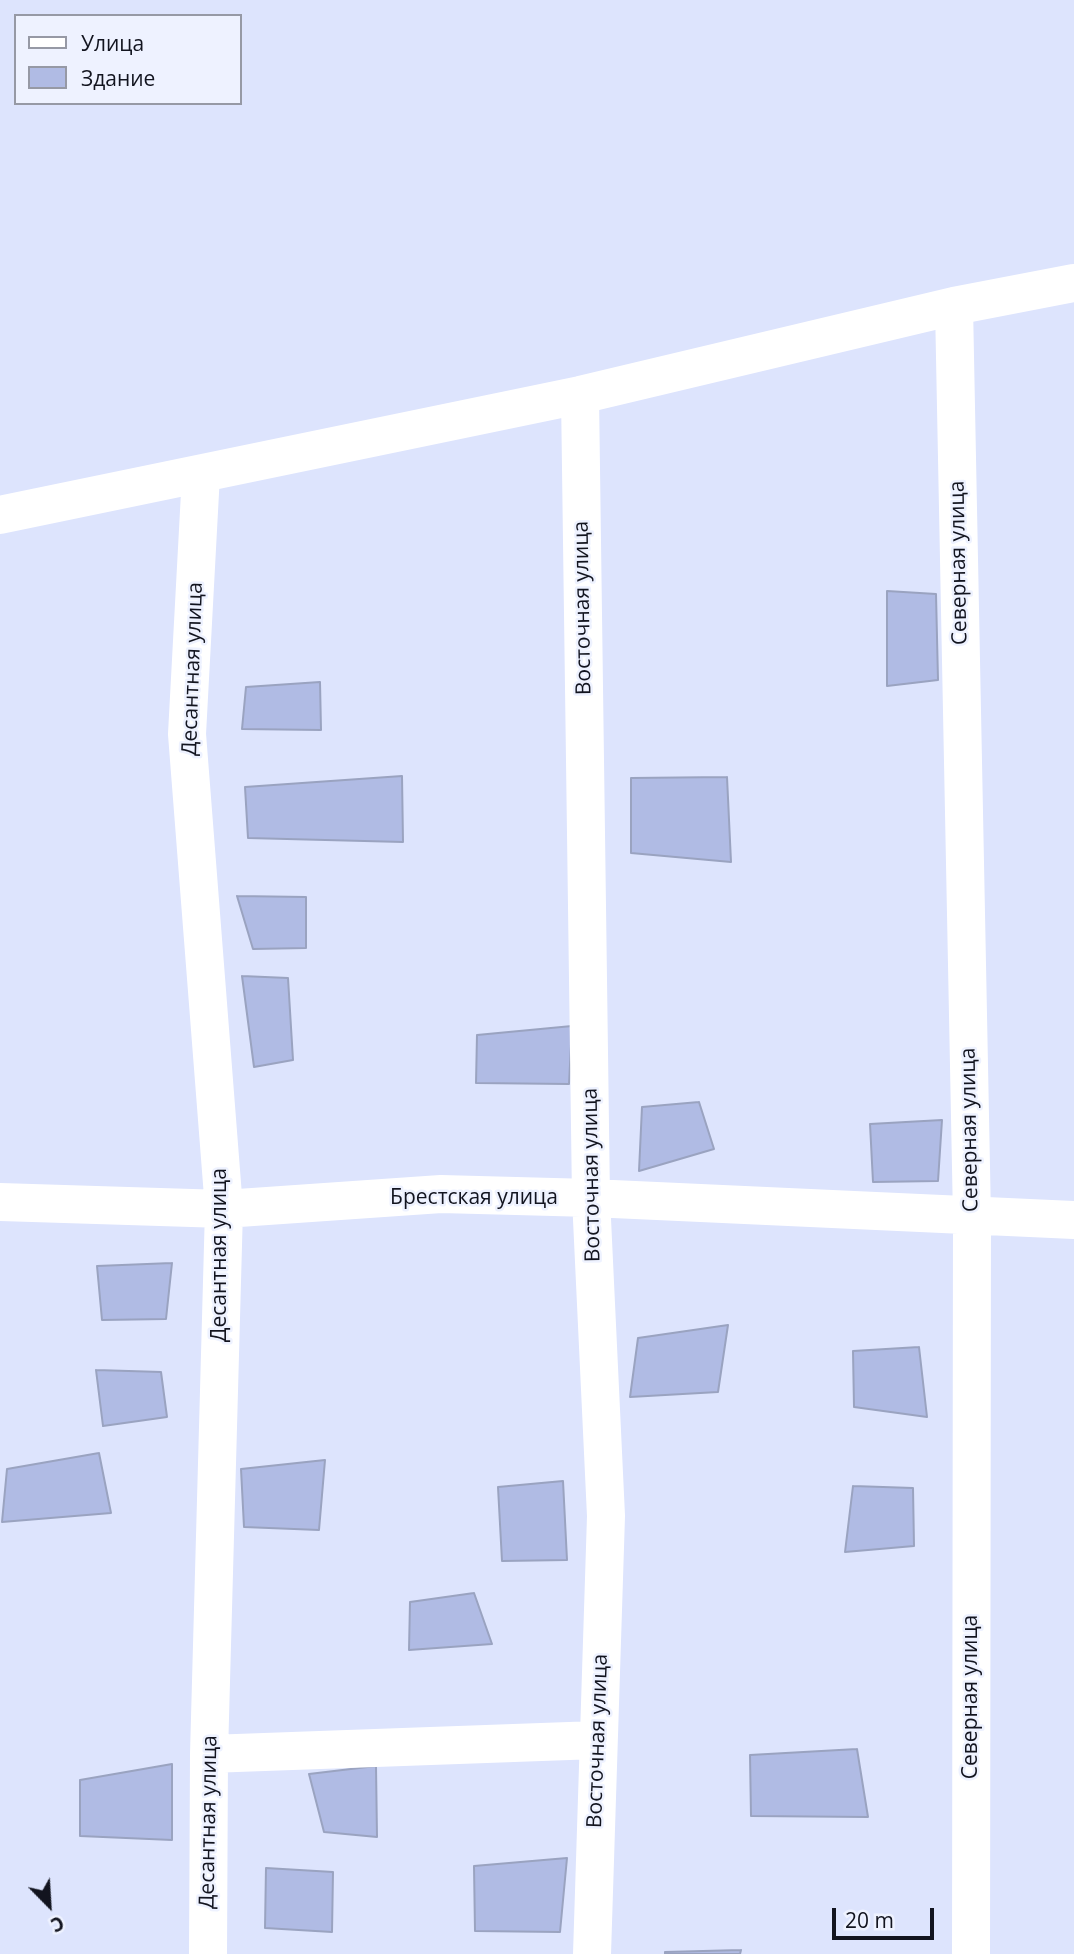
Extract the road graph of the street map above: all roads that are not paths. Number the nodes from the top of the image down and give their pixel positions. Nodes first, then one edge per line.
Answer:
1 (1074, 283) edge
2 (954, 306) junction
3 (580, 395) junction
4 (201, 474) junction
5 (0, 515) edge
6 (591, 1198) junction
7 (0, 1202) edge
8 (224, 1209) junction
9 (972, 1217) junction
10 (1074, 1220) edge
11 (597, 1740) junction
12 (209, 1754) junction
13 (208, 1954) edge
14 (592, 1954) edge
15 (971, 1954) edge

1 - 2 street
2 - 3 street
2 - 9 street, Северная улица
3 - 4 street
3 - 6 street, Восточная улица
4 - 5 street
4 - 8 street, Десантная улица
6 - 8 street, Брестская улица
6 - 9 street, Брестская улица
6 - 11 street, Восточная улица
7 - 8 street, Брестская улица
8 - 12 street, Десантная улица
9 - 10 street, Брестская улица
9 - 15 street, Северная улица
11 - 12 street
11 - 14 street, Восточная улица
12 - 13 street, Десантная улица

